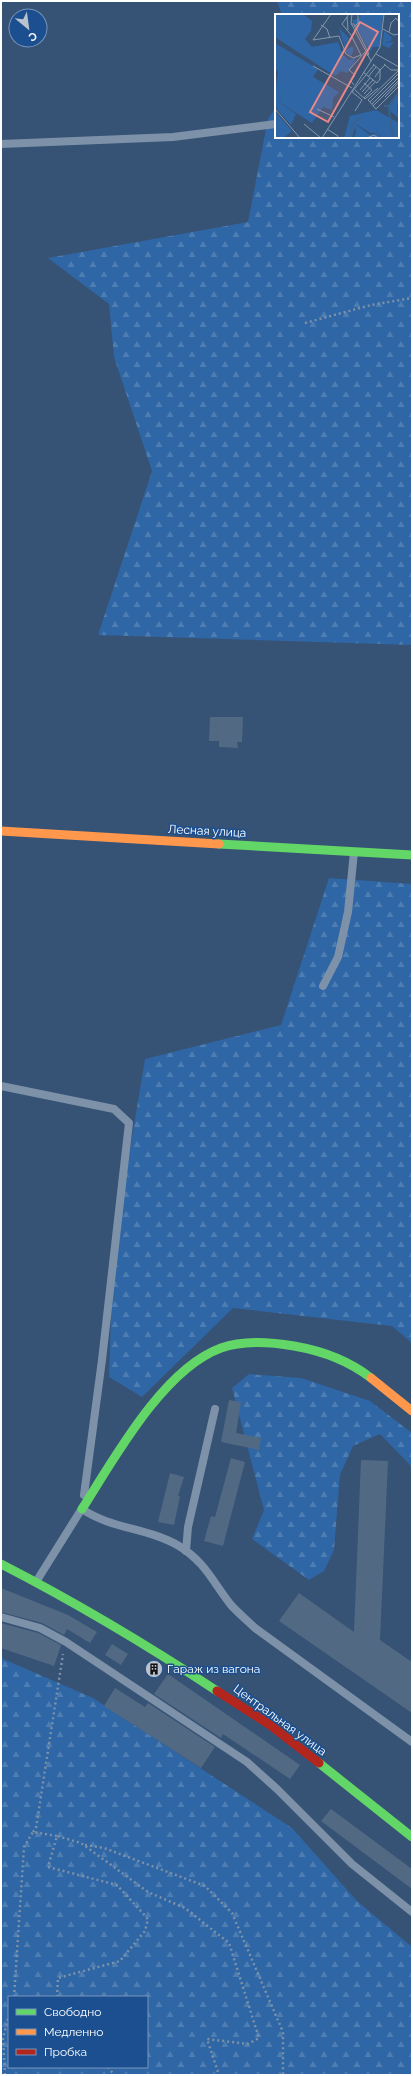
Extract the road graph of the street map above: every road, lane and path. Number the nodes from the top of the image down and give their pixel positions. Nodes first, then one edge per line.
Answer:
1 (275, 124) edge
2 (1, 144) edge
3 (412, 298) edge
4 (305, 323) dead end
5 (1, 831) edge
6 (354, 851) junction
7 (412, 855) edge
8 (323, 986) dead end
9 (1, 1086) edge
10 (215, 1409) dead end
11 (412, 1412) edge
12 (82, 1509) junction
13 (186, 1551) junction
14 (1, 1564) edge
15 (36, 1582) junction
16 (1, 1617) edge
17 (66, 1642) junction
18 (412, 1742) edge
19 (33, 1832) junction
20 (57, 1836) junction
21 (412, 1836) edge
22 (83, 1845) junction
23 (412, 1912) edge
24 (14, 1996) edge
25 (57, 1996) edge
26 (8, 2019) edge
27 (4, 2075) edge
28 (219, 2075) edge
29 (283, 2075) edge

1 - 2 lane
3 - 4 path
5 - 6 street, Лесная улица
6 - 7 street, Лесная улица
6 - 8 lane
9 - 12 lane
10 - 13 lane
11 - 12 street
12 - 13 lane
12 - 15 lane
13 - 18 lane
14 - 15 street, Центральная улица
15 - 21 street, Центральная улица
16 - 17 lane
17 - 19 path
17 - 23 lane
19 - 20 path
19 - 24 path
20 - 22 path
20 - 25 path
22 - 28 path
22 - 29 path
26 - 27 path

